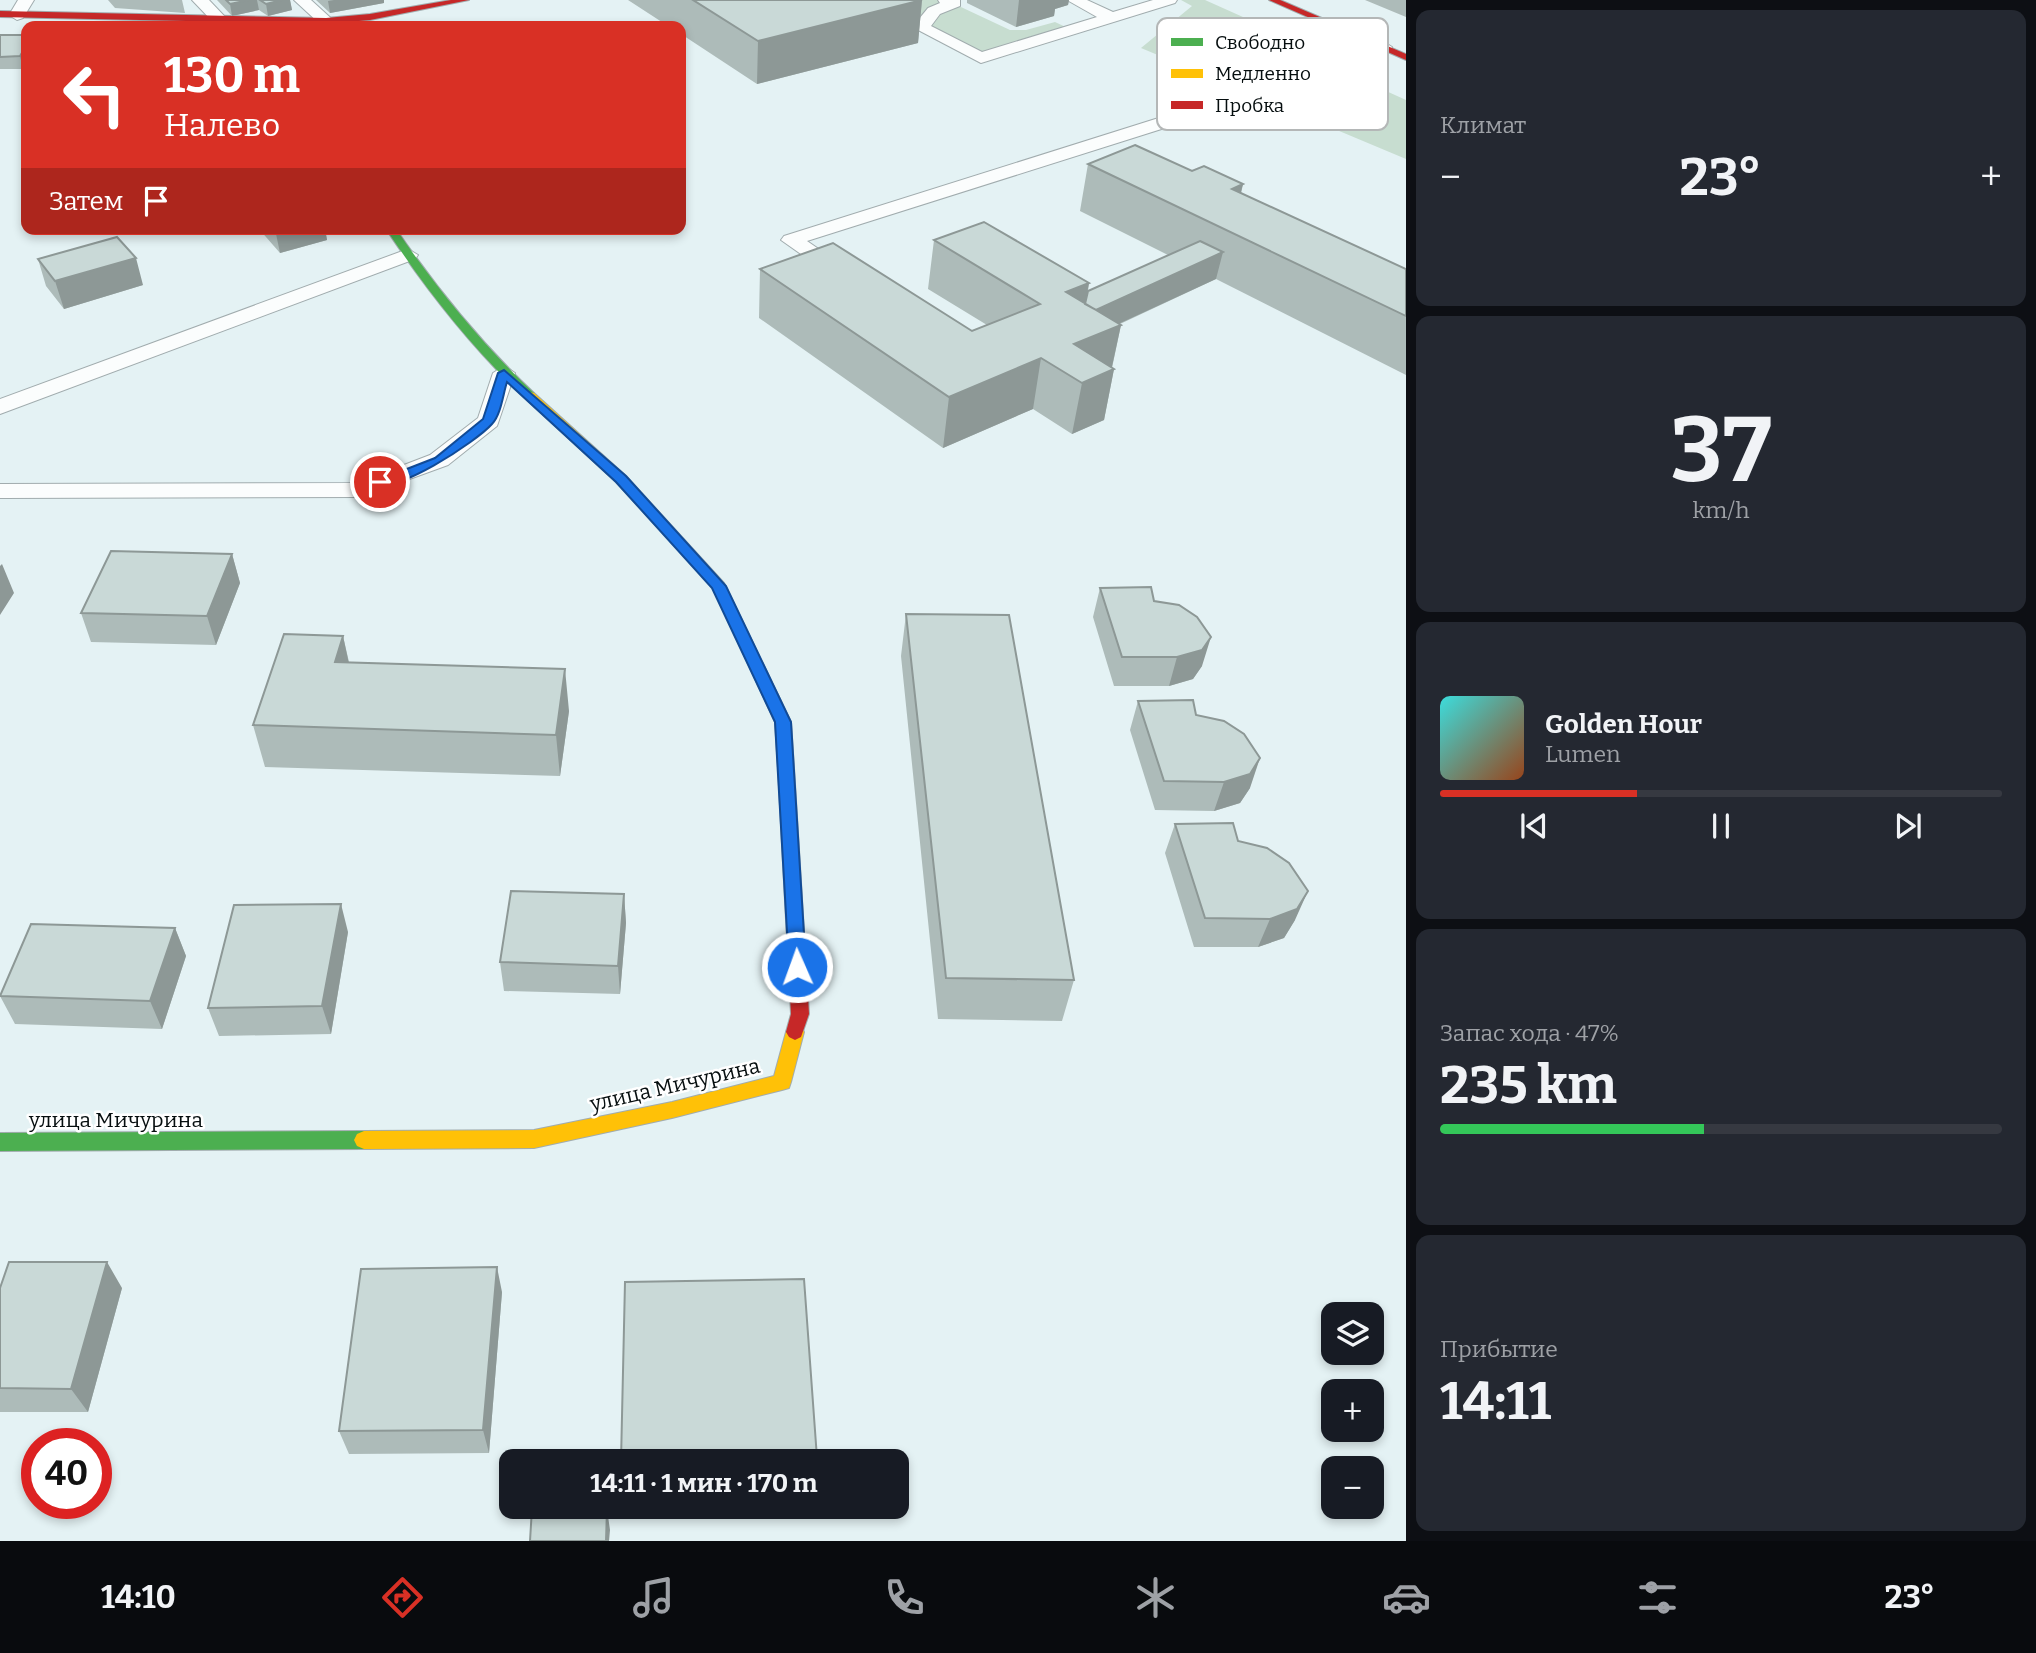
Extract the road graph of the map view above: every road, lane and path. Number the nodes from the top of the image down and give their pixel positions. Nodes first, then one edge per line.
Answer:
1 (26, 0) edge
2 (200, 0) edge
3 (302, 0) edge
4 (465, 0) edge
5 (946, 0) edge
6 (1075, 0) edge
7 (1169, 0) edge
8 (1273, 0) edge
9 (415, 4) edge
10 (876, 4) edge
11 (858, 13) edge
12 (0, 14) edge
13 (18, 15) junction
14 (1112, 18) junction
15 (1316, 18) edge
16 (220, 20) junction
17 (326, 21) junction
18 (921, 27) junction
19 (1388, 49) edge
20 (1406, 57) edge
21 (1157, 124) edge
22 (395, 235) edge
23 (408, 255) junction
24 (859, 286) edge
25 (504, 373) junction
26 (0, 407) edge
27 (0, 491) edge
28 (0, 1142) edge

1 - 13 lane
2 - 16 lane
3 - 17 lane
4 - 9 street
5 - 18 lane
6 - 14 lane
7 - 14 lane
8 - 15 street
9 - 17 street
10 - 11 lane
10 - 18 lane
12 - 13 street
13 - 16 street
14 - 18 lane
16 - 17 street
19 - 20 street
21 - 24 lane
22 - 23 street, улица Мичурина
23 - 25 street, улица Мичурина
23 - 26 lane
25 - 27 lane
25 - 28 street, улица Мичурина

